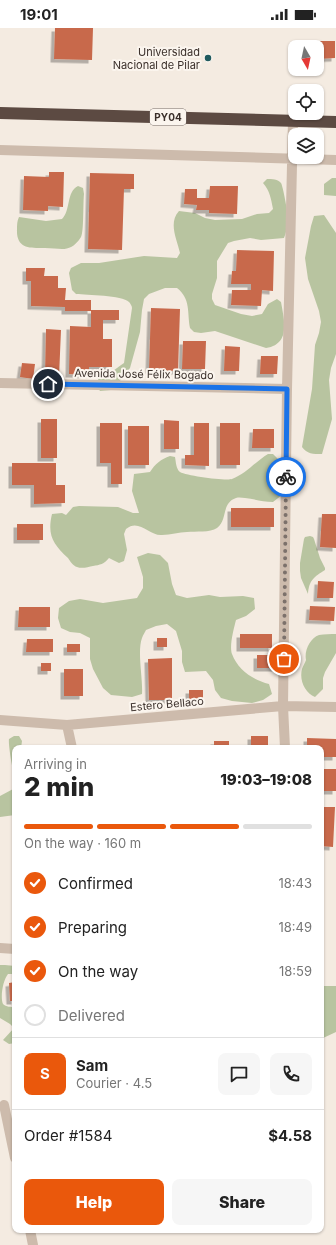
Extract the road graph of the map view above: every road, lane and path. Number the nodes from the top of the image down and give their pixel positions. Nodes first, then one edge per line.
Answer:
1 (0, 113) edge
2 (288, 120) edge
3 (293, 120) joint
4 (336, 122) edge
5 (293, 128) edge
6 (0, 150) edge
7 (288, 159) edge
8 (324, 160) edge
9 (336, 160) edge
10 (292, 164) edge
11 (0, 383) edge
12 (287, 389) junction
13 (283, 706) junction
14 (336, 707) edge
15 (0, 720) edge
16 (67, 725) junction
17 (71, 745) edge
18 (285, 745) edge
19 (0, 948) edge
20 (12, 949) edge
21 (12, 1104) edge
22 (2, 1105) edge
23 (12, 1146) edge
24 (31, 1233) edge
25 (33, 1245) edge

1 - 2 highway, PY04
3 - 4 highway, PY04
3 - 5 street
6 - 7 street
8 - 9 street
10 - 12 street
11 - 12 street, Avenida José Félix Bogado
12 - 13 street
13 - 14 street, Estero Bellaco
13 - 16 street, Estero Bellaco
13 - 18 street
15 - 16 street, Estero Bellaco
16 - 17 street
19 - 20 street
21 - 22 street
22 - 23 street
24 - 25 street

